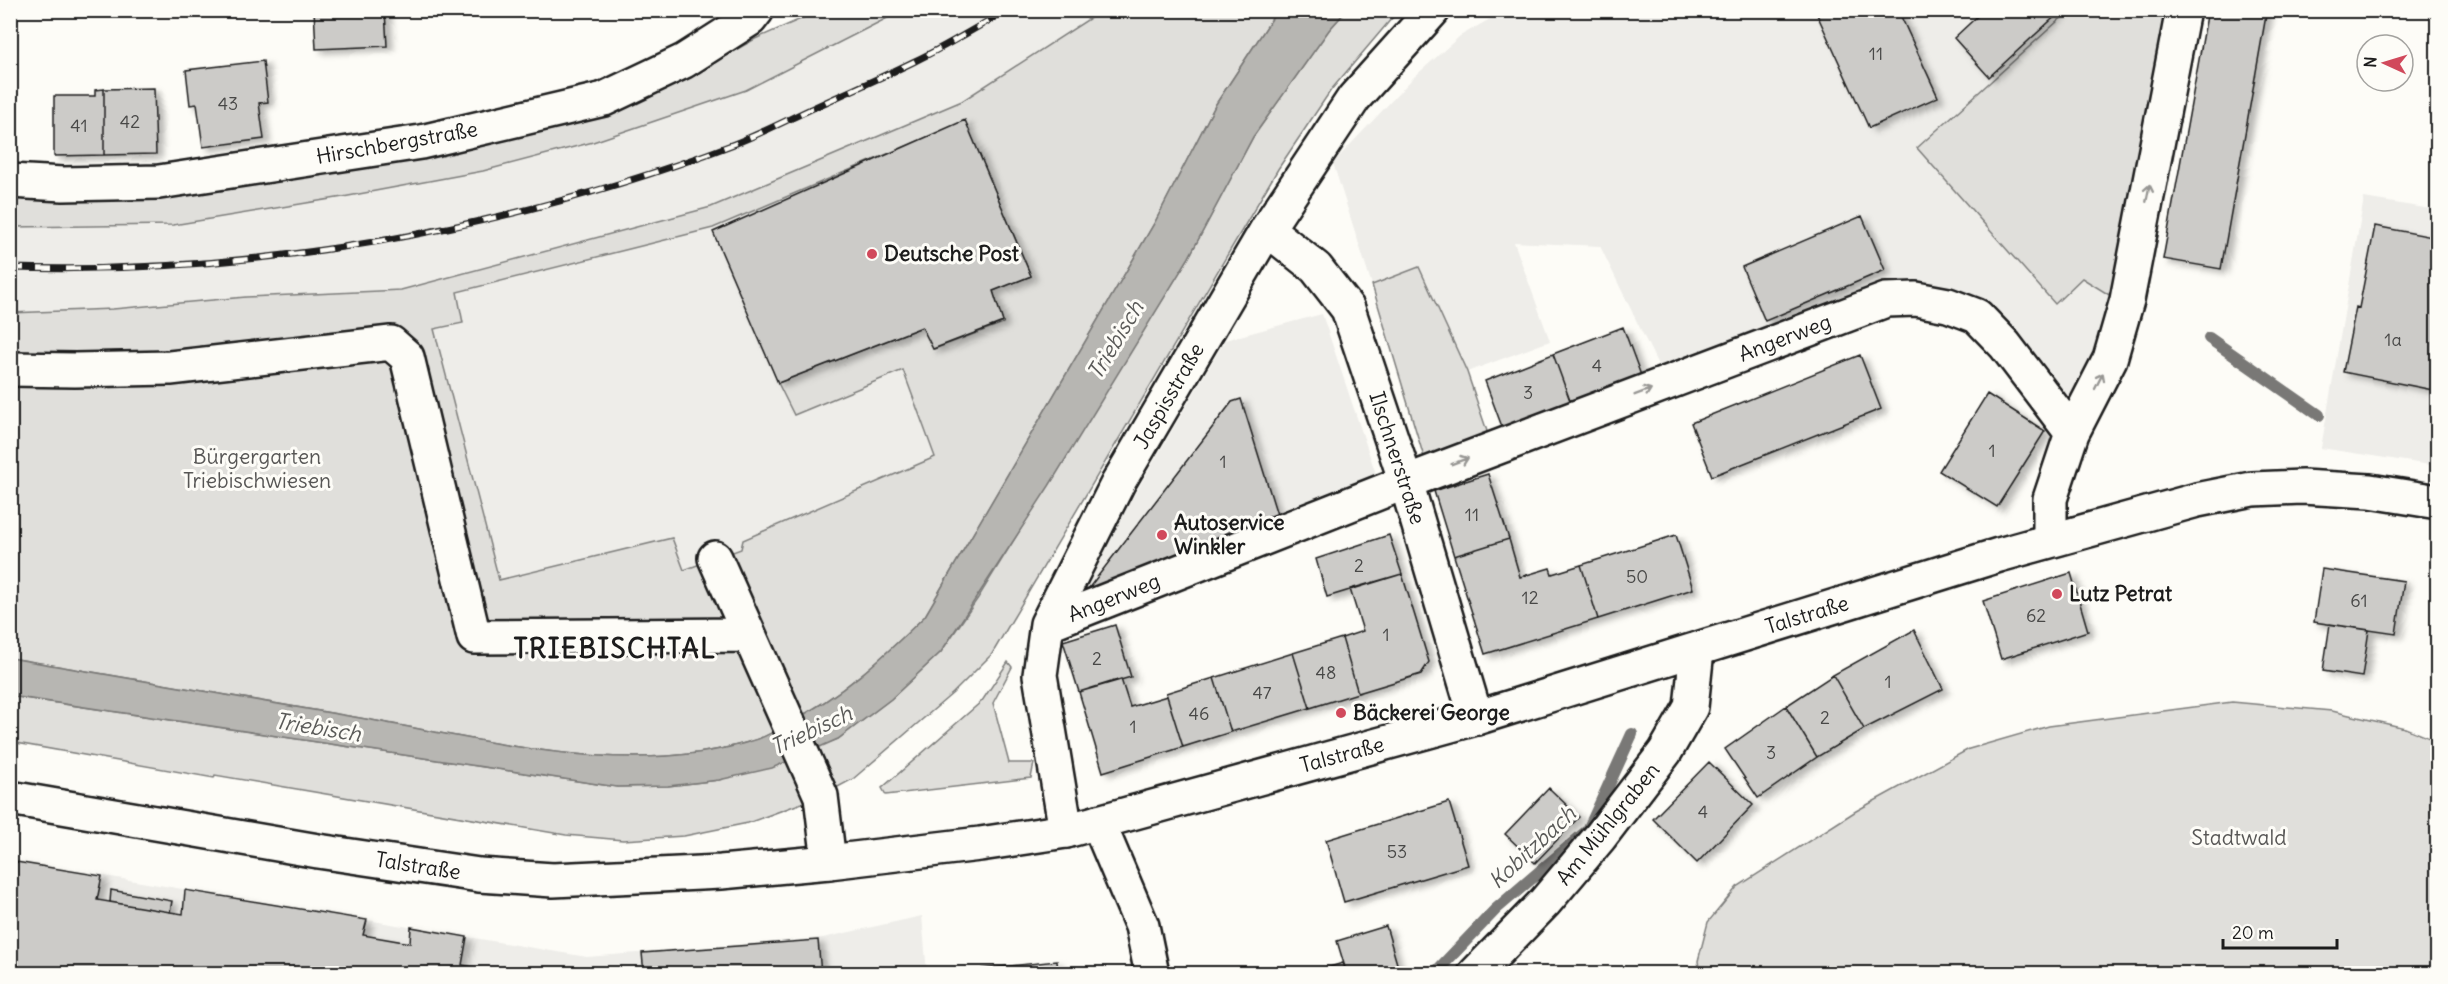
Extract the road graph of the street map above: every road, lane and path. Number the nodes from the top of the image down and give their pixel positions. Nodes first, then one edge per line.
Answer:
1 (757, 10) edge
2 (1432, 10) edge
3 (2183, 10) edge
4 (10, 181) edge
5 (1268, 229) junction
6 (10, 369) edge
7 (2072, 433) junction
8 (1406, 482) junction
9 (2438, 502) edge
10 (2050, 540) junction
11 (715, 558) dead end
12 (1047, 624) junction
13 (749, 635) junction
14 (1697, 650) junction
15 (1476, 718) junction
16 (10, 798) edge
17 (1098, 822) junction
18 (1066, 831) junction
19 (830, 862) junction
20 (1152, 974) edge
21 (1475, 974) edge

1 - 4 street, Hirschbergstraße
2 - 5 street, Jaspisstraße
7 -> 3 street
5 - 8 street, Ilschnerstraße
5 - 12 street, Jaspisstraße
6 - 13 street
8 -> 7 street, Angerweg
7 - 10 street
8 - 12 street, Angerweg
8 - 15 street, Ilschnerstraße
9 - 10 street, Talstraße
10 - 14 street, Talstraße
11 - 13 street
12 - 18 street, Jaspisstraße
13 - 19 street
14 - 15 street, Talstraße
14 - 21 street, Am Mühlgraben
15 - 17 street, Talstraße
16 - 19 street, Talstraße
17 - 18 street, Talstraße
17 - 20 street
18 - 19 street, Talstraße

